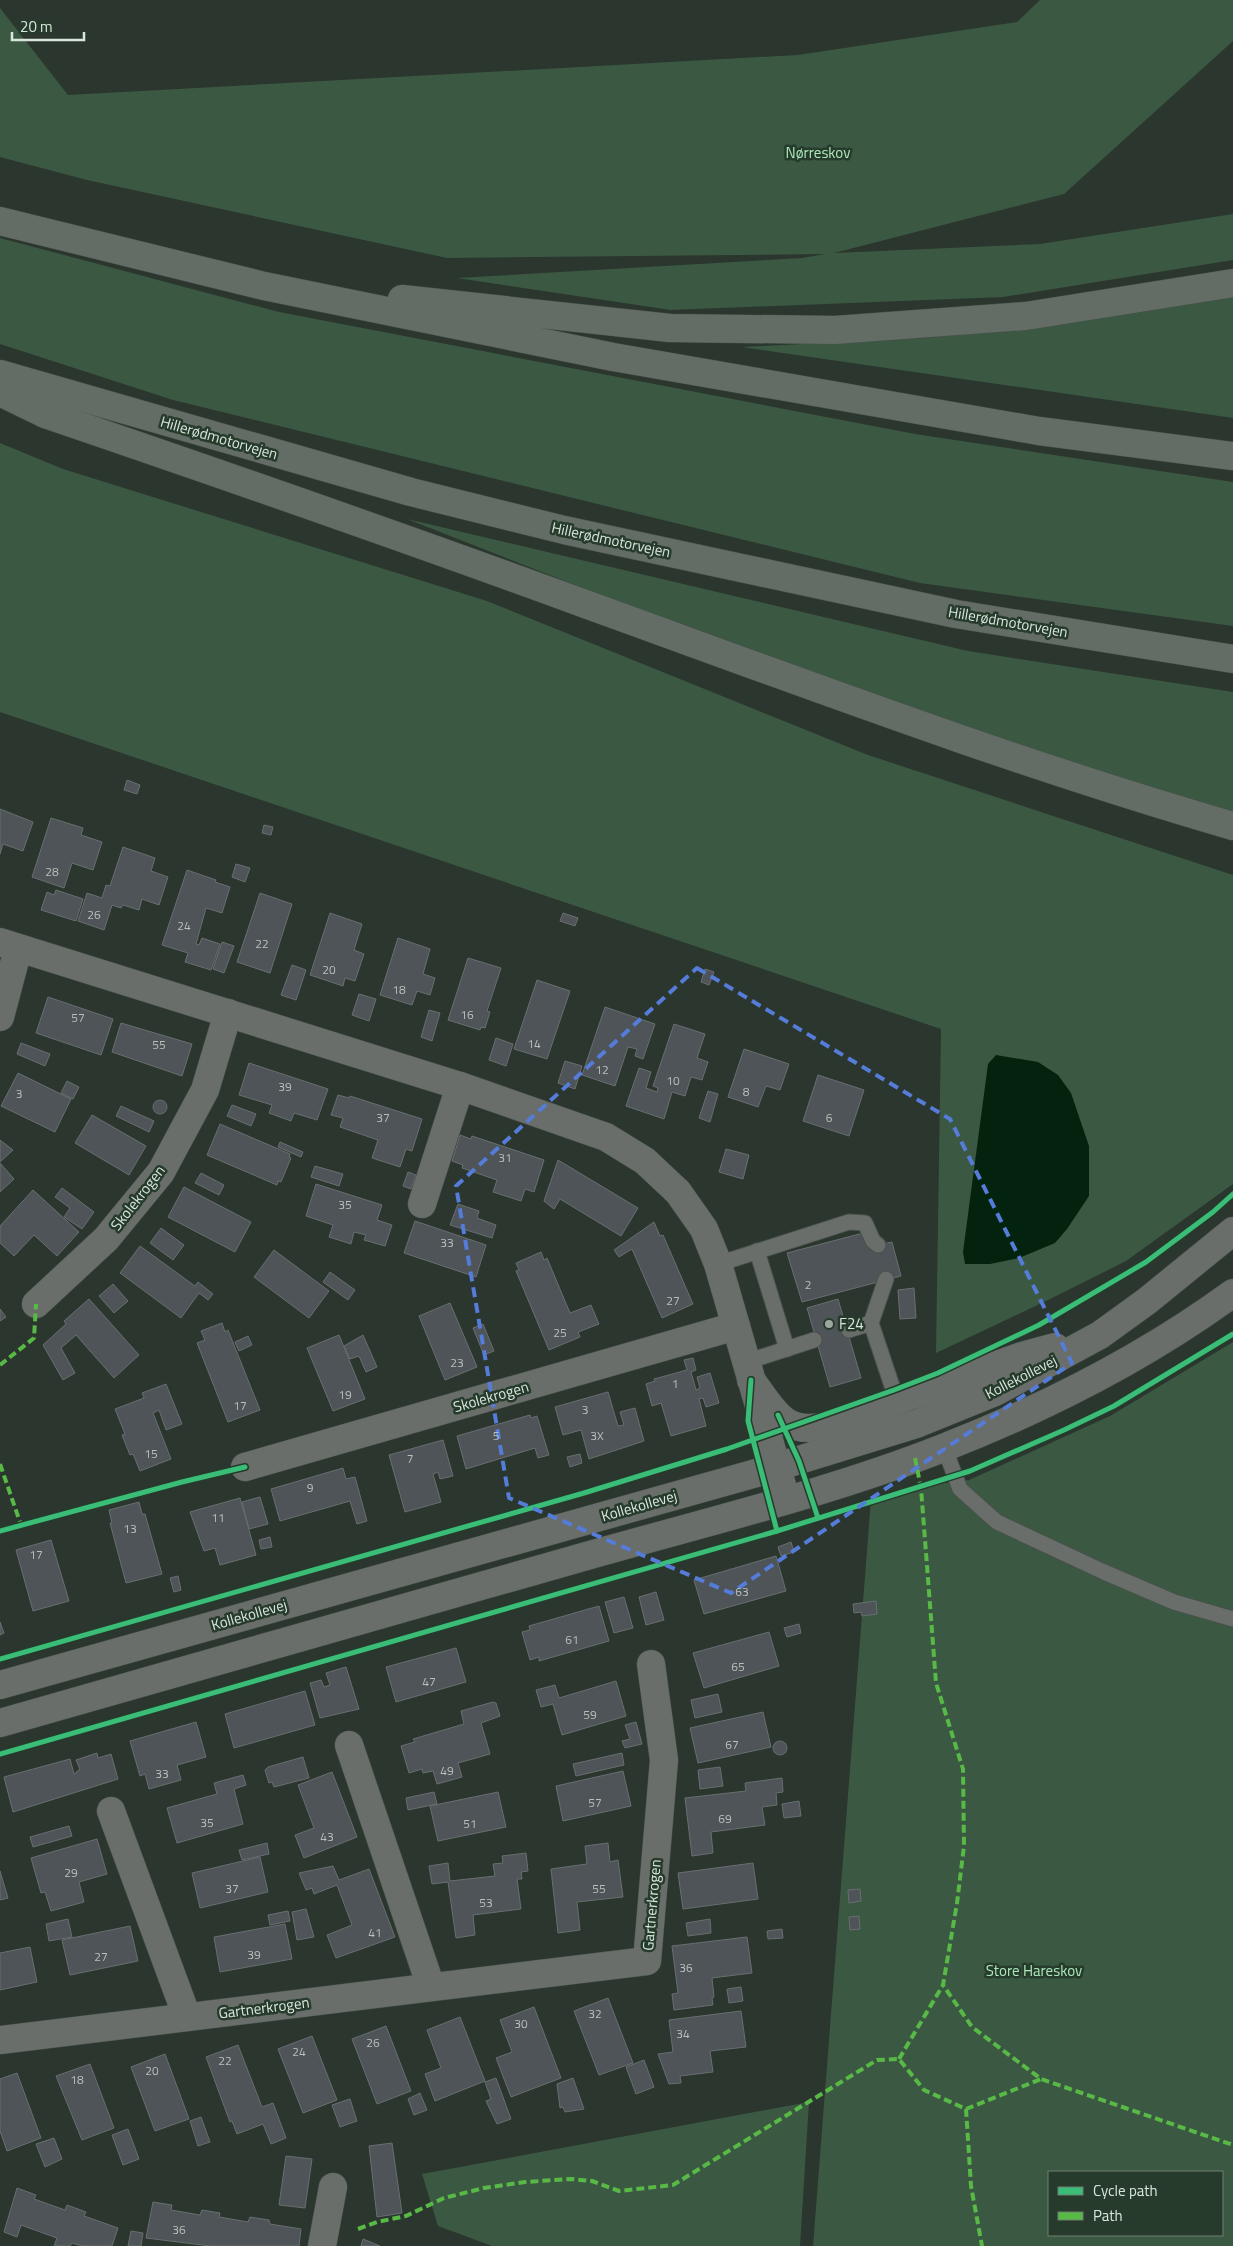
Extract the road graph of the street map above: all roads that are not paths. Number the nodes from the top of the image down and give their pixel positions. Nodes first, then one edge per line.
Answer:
1 (0, 221) edge
2 (1233, 283) edge
3 (264, 286) junction
4 (0, 374) edge
5 (0, 392) edge
6 (1233, 456) edge
7 (1233, 659) edge
8 (1233, 826) edge
9 (9, 946) edge
10 (228, 1014) junction
11 (0, 1017) edge
12 (460, 1086) junction
13 (422, 1204) dead end
14 (1233, 1231) edge
15 (878, 1245) dead end
16 (757, 1251) junction
17 (718, 1264) junction
18 (886, 1279) dead end
19 (1233, 1293) edge
20 (36, 1304) dead end
21 (871, 1323) junction
22 (736, 1326) junction
23 (849, 1330) dead end
24 (1100, 1335) junction
25 (814, 1340) dead end
26 (787, 1349) junction
27 (749, 1371) junction
28 (897, 1401) junction
29 (944, 1448) junction
30 (245, 1467) dead end
31 (777, 1467) junction
32 (786, 1499) junction
33 (1233, 1619) edge
34 (651, 1664) dead end
35 (0, 1684) edge
36 (0, 1723) edge
37 (349, 1745) dead end
38 (111, 1812) dead end
39 (431, 1987) junction
40 (187, 2017) junction
41 (0, 2040) edge
42 (333, 2187) dead end
43 (322, 2246) edge

1 - 3 highway
2 - 3 highway
3 - 6 highway
4 - 7 highway, Hillerødmotorvejen
5 - 8 highway
9 - 10 street
9 - 11 street
10 - 12 street
10 - 20 street, Skolekrogen
12 - 13 street
12 - 17 street
14 - 24 street, Kollekollevej
15 - 16 lane
16 - 17 lane
16 - 26 lane
17 - 22 street
18 - 21 lane
19 - 29 street, Kollekollevej
21 - 23 lane
21 - 28 lane
22 - 27 street
22 - 30 street, Skolekrogen
24 - 28 street
24 - 31 street, Kollekollevej
25 - 26 lane
26 - 27 lane
27 - 28 street
27 - 31 street
29 - 32 street, Kollekollevej
29 - 33 lane
31 - 32 street
31 - 35 street, Kollekollevej
32 - 36 street, Kollekollevej
34 - 39 street, Gartnerkrogen
37 - 39 street
38 - 40 street
39 - 40 street, Gartnerkrogen
40 - 41 street, Gartnerkrogen
42 - 43 street

